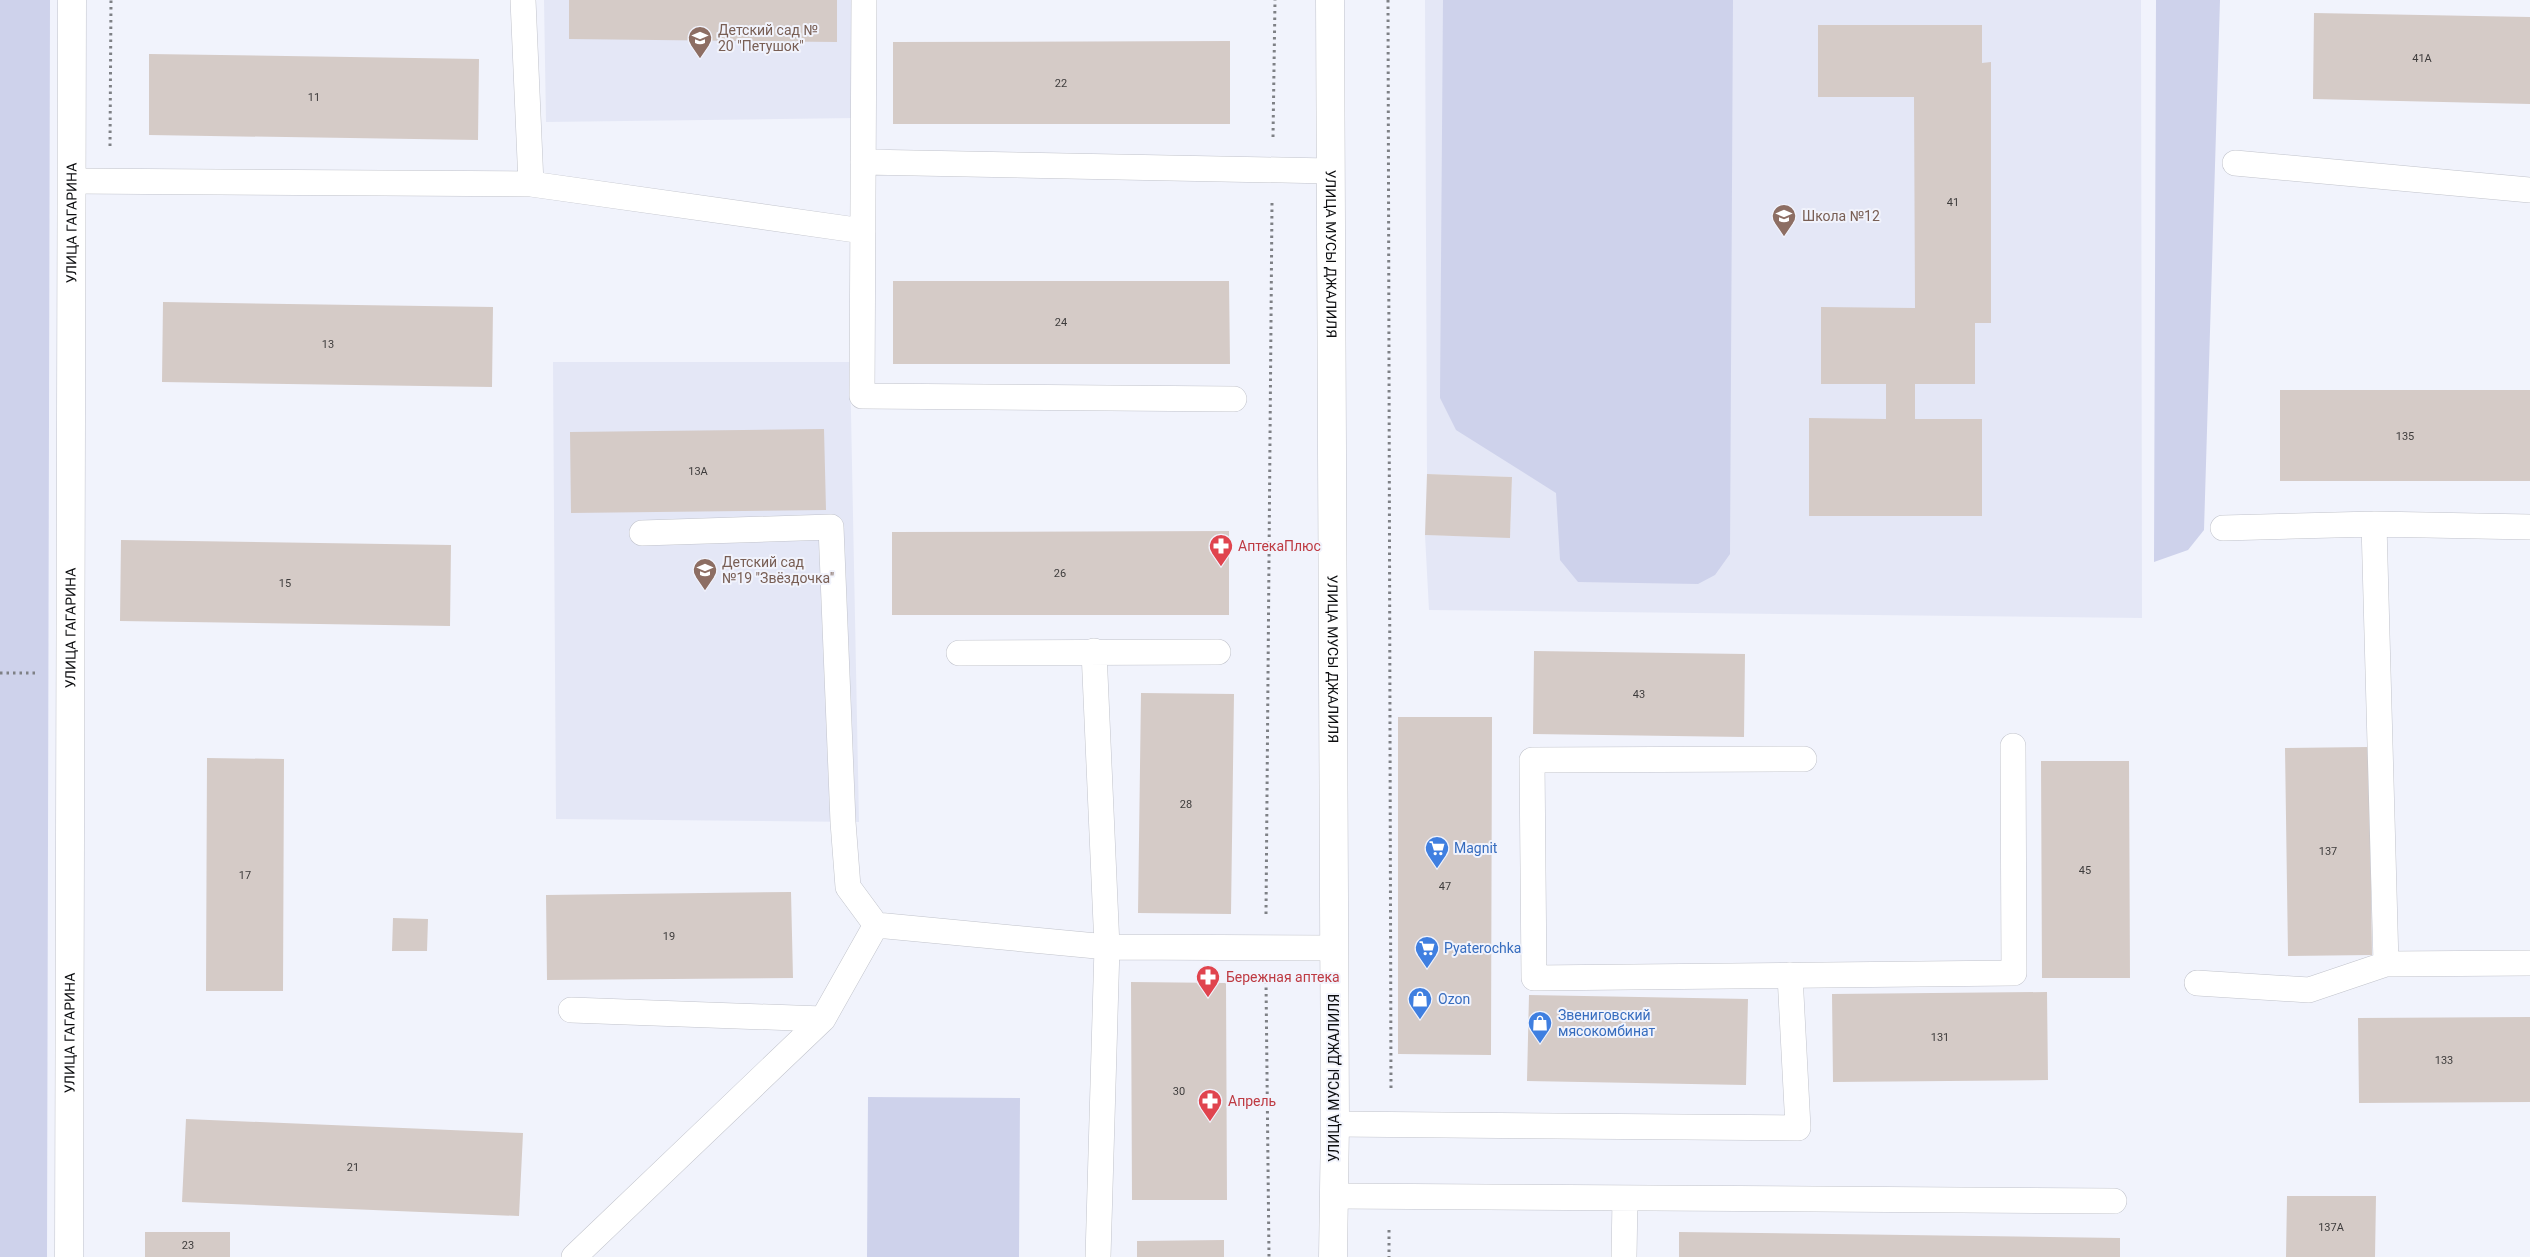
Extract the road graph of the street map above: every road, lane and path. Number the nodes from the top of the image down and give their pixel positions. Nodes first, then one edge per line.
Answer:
1 (72, 0) edge
2 (523, 0) edge
3 (864, 0) edge
4 (1275, 0) edge
5 (1330, 0) edge
6 (1388, 0) edge
7 (863, 162) junction
8 (2235, 163) dead end
9 (1273, 170) junction
10 (1329, 171) junction
11 (71, 181) junction
12 (531, 184) junction
13 (2530, 190) edge
14 (863, 231) junction
15 (1234, 399) dead end
16 (2374, 524) junction
17 (2530, 527) edge
18 (2223, 528) dead end
19 (642, 533) dead end
20 (1094, 651) junction
21 (1218, 652) dead end
22 (959, 653) dead end
23 (2013, 746) dead end
24 (1804, 759) dead end
25 (876, 925) junction
26 (1107, 947) junction
27 (1266, 948) junction
28 (1334, 948) junction
29 (2530, 963) edge
30 (2386, 964) junction
31 (1790, 975) junction
32 (2197, 984) dead end
33 (571, 1010) dead end
34 (823, 1020) junction
35 (1335, 1124) junction
36 (1391, 1125) junction
37 (1334, 1196) junction
38 (1389, 1196) junction
39 (1625, 1198) junction
40 (2114, 1201) dead end
41 (69, 1257) edge
42 (574, 1257) edge
43 (1098, 1257) edge
44 (1269, 1257) edge
45 (1333, 1257) edge
46 (1389, 1257) edge
47 (1624, 1257) edge

1 - 11 street, УЛИЦА ГАГАРИНА
2 - 12 lane
3 - 7 lane
4 - 9 path
5 - 10 street, УЛИЦА МУСЫ ДЖАЛИЛЯ
6 - 36 path
7 - 9 lane
7 - 14 lane
8 - 13 lane
9 - 10 lane
9 - 27 path
10 - 28 street, УЛИЦА МУСЫ ДЖАЛИЛЯ
11 - 12 lane
11 - 41 street, УЛИЦА ГАГАРИНА
12 - 14 lane
14 - 15 lane
16 - 17 lane
16 - 18 lane
16 - 30 lane
19 - 25 lane
20 - 21 lane
20 - 22 lane
20 - 26 lane
23 - 31 lane
24 - 31 lane
25 - 26 lane
25 - 34 lane
26 - 27 lane
26 - 43 lane
27 - 28 lane
27 - 44 path
28 - 35 street, УЛИЦА МУСЫ ДЖАЛИЛЯ
29 - 30 lane
30 - 32 lane
31 - 36 lane
33 - 34 lane
34 - 42 lane
35 - 36 lane
35 - 37 street, УЛИЦА МУСЫ ДЖАЛИЛЯ
37 - 38 lane
37 - 45 street, УЛИЦА МУСЫ ДЖАЛИЛЯ
38 - 39 lane
38 - 46 path
39 - 40 lane
39 - 47 lane

